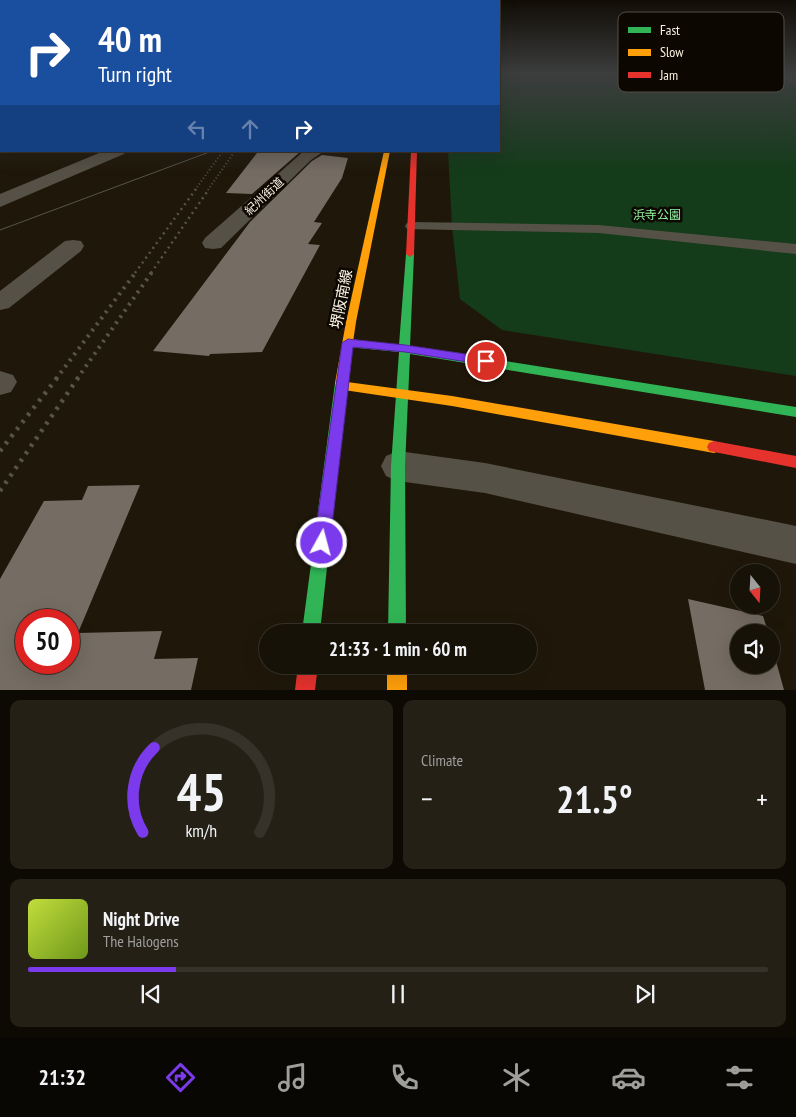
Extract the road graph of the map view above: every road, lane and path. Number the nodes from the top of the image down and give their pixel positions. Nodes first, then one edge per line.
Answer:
1 (116, 152) edge
2 (314, 152) edge
3 (387, 152) edge
4 (414, 152) edge
5 (0, 201) edge
6 (412, 226) junction
7 (213, 243) dead end
8 (73, 246) dead end
9 (796, 249) edge
10 (0, 302) edge
11 (348, 343) junction
12 (405, 348) junction
13 (341, 386) junction
14 (402, 393) junction
15 (796, 412) edge
16 (796, 462) edge
17 (398, 466) junction
18 (796, 545) edge
19 (312, 624) edge
20 (397, 624) edge
21 (307, 674) edge
22 (397, 674) edge
23 (305, 690) edge
24 (397, 690) edge

1 - 5 street
2 - 7 street, 紀州街道
3 - 11 main road, 堺阪南線
4 - 6 main road
6 - 9 lane
6 - 12 main road
8 - 10 street
11 - 12 main road
11 - 13 main road, 堺阪南線
12 - 14 main road
12 - 15 main road
13 - 14 main road
13 - 19 main road, 堺阪南線
14 - 16 main road
14 - 17 main road
17 - 18 street
17 - 20 main road
21 - 23 main road
22 - 24 main road

